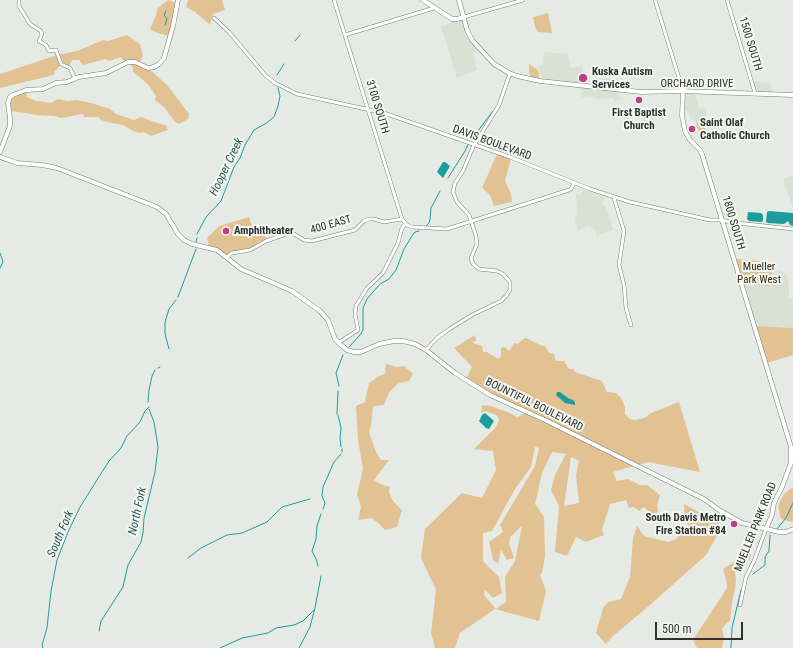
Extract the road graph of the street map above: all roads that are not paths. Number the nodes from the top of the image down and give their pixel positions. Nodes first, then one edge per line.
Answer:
1 (19, 0) edge
2 (178, 0) edge
3 (334, 0) edge
4 (423, 0) edge
5 (459, 0) edge
6 (523, 0) edge
7 (655, 0) edge
8 (727, 0) edge
9 (434, 8) junction
10 (464, 17) junction
11 (214, 18) dead end
12 (345, 35) junction
13 (510, 74) junction
14 (75, 79) junction
15 (683, 91) junction
16 (755, 93) junction
17 (793, 94) edge
18 (368, 109) junction
19 (474, 145) junction
20 (0, 152) edge
21 (0, 157) edge
22 (574, 183) junction
23 (614, 198) junction
24 (402, 219) junction
25 (722, 220) junction
26 (472, 221) junction
27 (405, 224) junction
28 (793, 229) edge
29 (227, 258) junction
30 (631, 325) dead end
31 (338, 343) junction
32 (426, 350) junction
33 (792, 456) joint
34 (766, 529) junction
35 (793, 529) edge
36 (740, 605) dead end

1 - 14 street
2 - 14 main road
3 - 12 street, 3100 SOUTH
4 - 9 main road
5 - 10 main road, ORCHARD DRIVE
6 - 10 street
7 - 15 street, 1800 SOUTH
8 - 16 street, 1500 SOUTH
9 - 10 main road
9 - 12 street
10 - 13 main road, ORCHARD DRIVE
11 - 18 street, DAVIS BOULEVARD
12 - 18 street, 3100 SOUTH
13 - 15 main road, ORCHARD DRIVE
13 - 19 street
14 - 20 main road
15 - 16 main road, ORCHARD DRIVE
15 - 25 main road, 1800 SOUTH
16 - 17 main road, ORCHARD DRIVE
18 - 19 street, DAVIS BOULEVARD
18 - 24 street, 3100 SOUTH
19 - 22 street, DAVIS BOULEVARD
19 - 26 street
21 - 29 main road
22 - 23 street, DAVIS BOULEVARD
22 - 26 street
23 - 25 street, DAVIS BOULEVARD
23 - 30 street
24 - 27 street
24 - 29 street, 400 EAST
25 - 28 street, DAVIS BOULEVARD
25 - 33 main road, 1800 SOUTH
26 - 27 street
26 - 32 street
27 - 31 street
29 - 31 main road
31 - 32 main road, BOUNTIFUL BOULEVARD
32 - 34 main road, BOUNTIFUL BOULEVARD
33 - 34 main road, MUELLER PARK ROAD
34 - 35 main road, BOUNTIFUL BOULEVARD
34 - 36 street, MUELLER PARK ROAD

